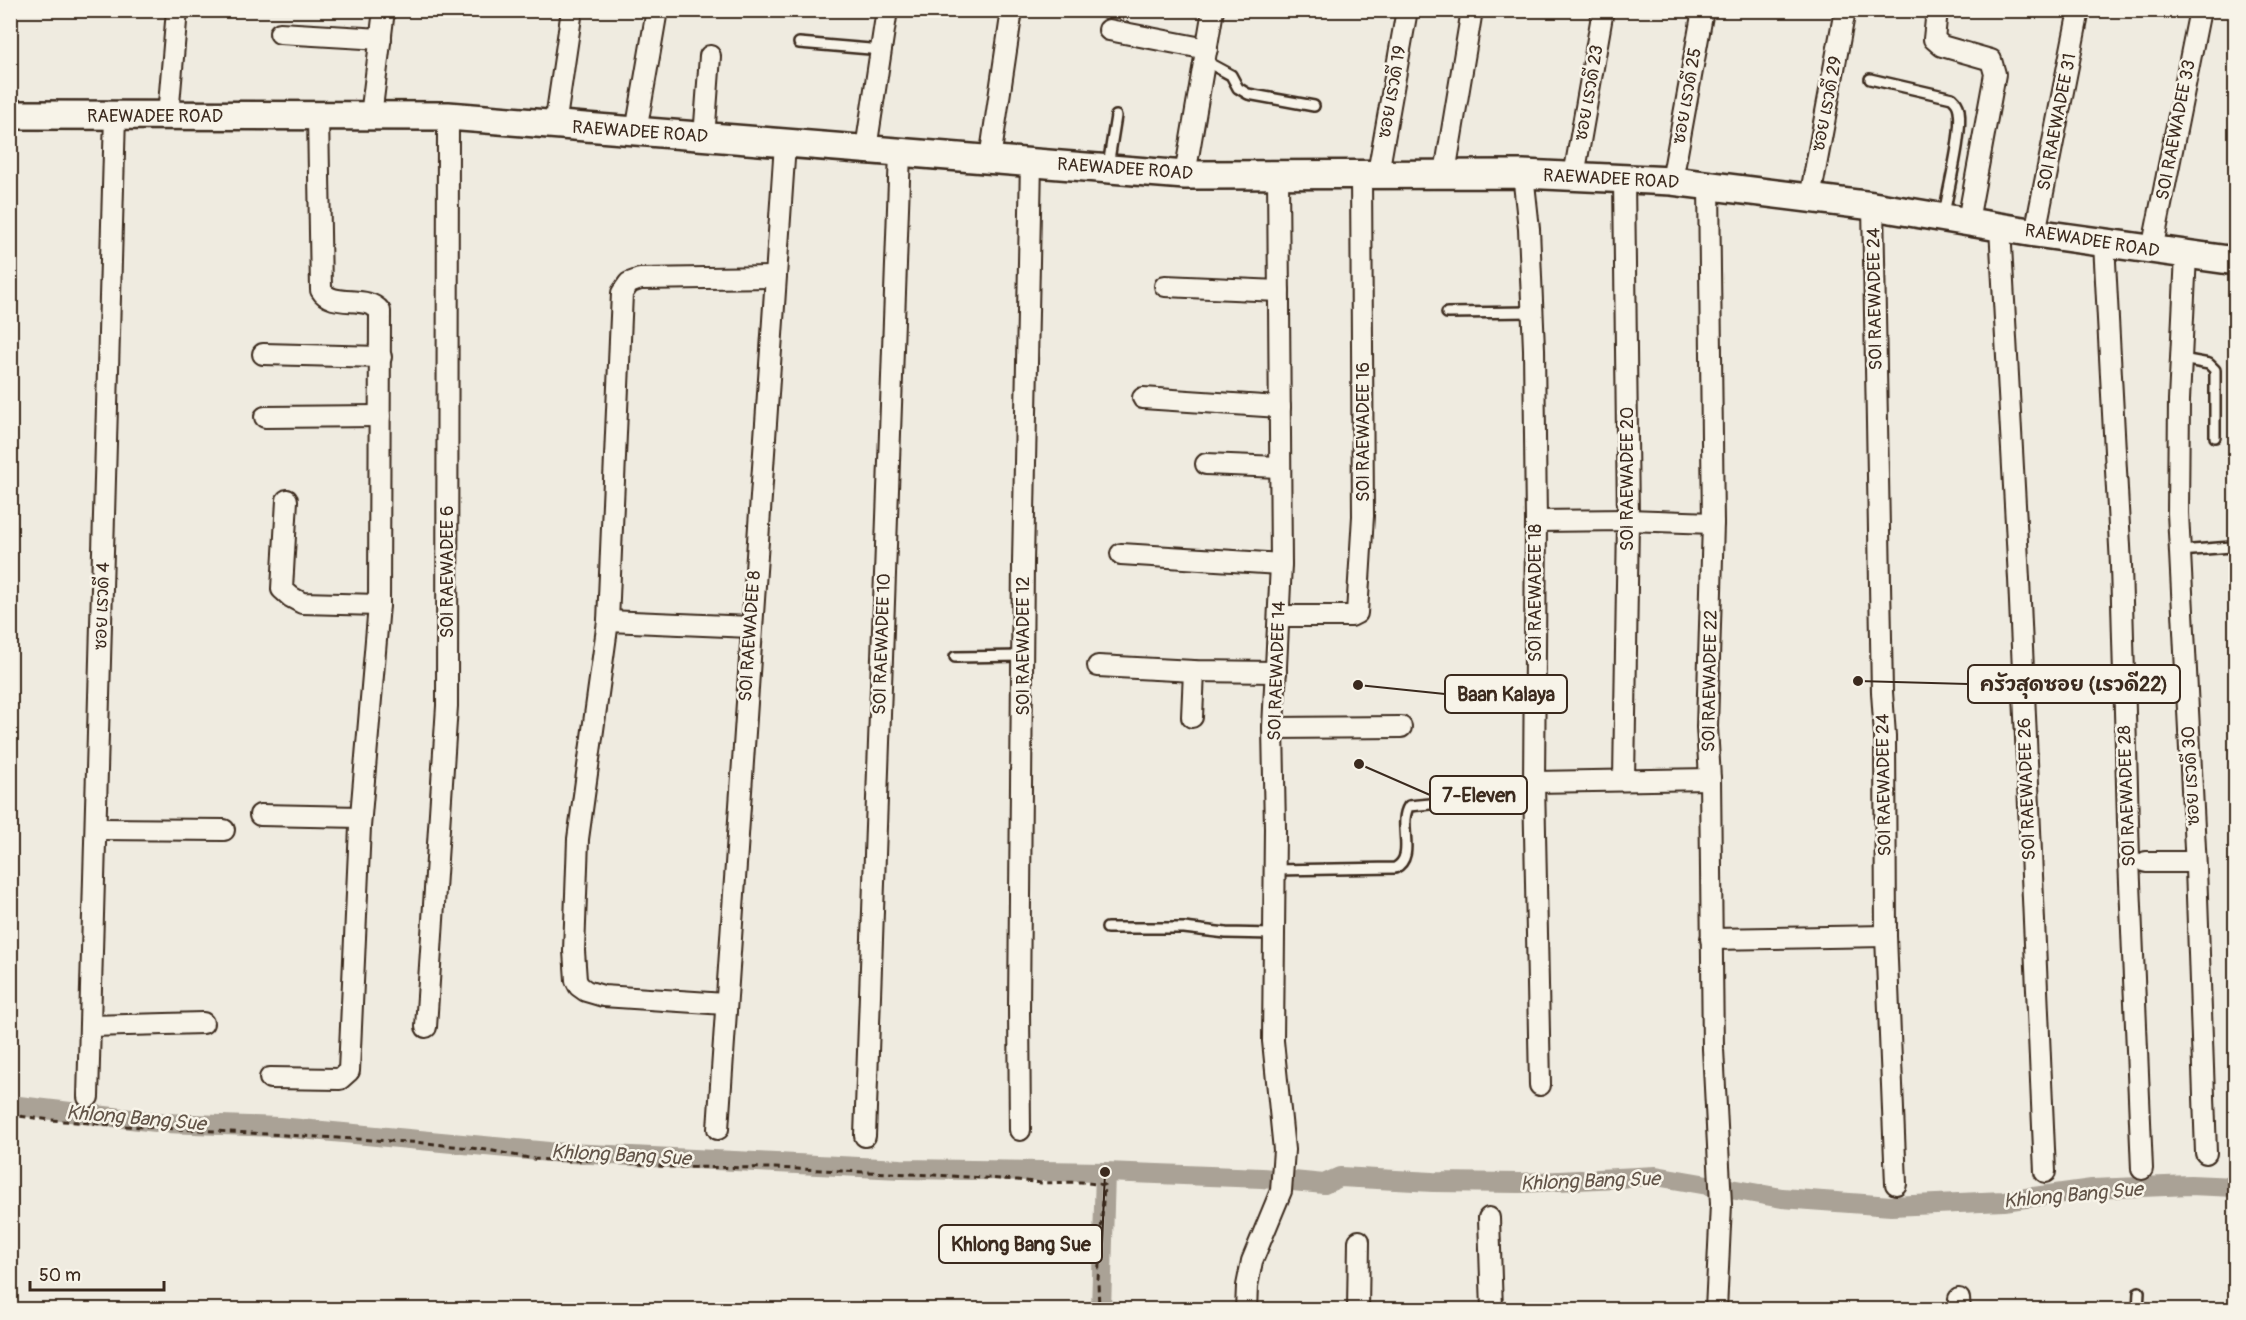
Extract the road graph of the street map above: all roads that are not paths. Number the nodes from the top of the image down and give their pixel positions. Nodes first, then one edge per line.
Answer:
1 (177, 10) edge
2 (384, 10) edge
3 (572, 10) edge
4 (657, 10) edge
5 (887, 10) edge
6 (1012, 10) edge
7 (1213, 10) edge
8 (1407, 10) edge
9 (1472, 10) edge
10 (1603, 10) edge
11 (1703, 10) edge
12 (1845, 10) edge
13 (1937, 10) edge
14 (2079, 10) edge
15 (2200, 10) edge
16 (1109, 30) dead end
17 (280, 33) dead end
18 (381, 39) junction
19 (799, 43) dead end
20 (882, 50) junction
21 (1206, 55) junction
22 (710, 56) dead end
23 (1870, 79) dead end
24 (1314, 106) dead end
25 (10, 115) edge
26 (115, 116) junction
27 (168, 116) junction
28 (318, 116) junction
29 (370, 116) junction
30 (448, 116) junction
31 (1116, 117) dead end
32 (555, 126) junction
33 (636, 132) junction
34 (704, 138) junction
35 (785, 144) junction
36 (866, 150) junction
37 (900, 152) junction
38 (990, 159) junction
39 (1031, 162) junction
40 (1108, 169) junction
41 (1370, 173) junction
42 (1445, 173) junction
43 (1278, 174) junction
44 (1522, 174) junction
45 (1185, 175) junction
46 (1574, 176) junction
47 (1624, 178) junction
48 (1672, 181) junction
49 (1709, 185) junction
50 (1810, 198) junction
51 (1874, 206) junction
52 (1956, 220) junction
53 (2000, 227) junction
54 (2035, 233) junction
55 (2104, 243) junction
56 (2152, 250) junction
57 (2186, 255) junction
58 (2235, 261) edge
59 (775, 277) junction
60 (1165, 286) dead end
61 (1279, 291) junction
62 (1533, 312) junction
63 (1447, 313) dead end
64 (263, 354) dead end
65 (381, 357) junction
66 (2182, 360) junction
67 (1143, 398) dead end
68 (1280, 407) junction
69 (380, 416) junction
70 (265, 417) dead end
71 (2215, 436) dead end
72 (1206, 464) dead end
73 (1280, 467) junction
74 (287, 500) dead end
75 (1628, 520) junction
76 (1536, 521) junction
77 (1713, 523) junction
78 (2231, 547) dead end
79 (2180, 551) junction
80 (1121, 554) dead end
81 (1281, 564) junction
82 (379, 605) junction
83 (1280, 616) junction
84 (609, 621) junction
85 (751, 627) junction
86 (1024, 656) junction
87 (955, 657) dead end
88 (1098, 666) dead end
89 (1194, 671) junction
90 (1276, 672) junction
91 (1192, 717) dead end
92 (1401, 727) dead end
93 (1273, 728) junction
94 (1710, 779) junction
95 (1624, 780) junction
96 (1534, 782) junction
97 (1441, 803) dead end
98 (260, 815) dead end
99 (360, 817) junction
100 (96, 830) junction
101 (224, 830) dead end
102 (2146, 862) dead end
103 (2195, 862) junction
104 (1274, 870) junction
105 (1107, 928) dead end
106 (1273, 934) junction
107 (1886, 936) junction
108 (1711, 939) junction
109 (725, 1004) junction
110 (203, 1023) dead end
111 (90, 1026) junction
112 (426, 1027) dead end
113 (270, 1078) dead end
114 (1539, 1085) dead end
115 (88, 1097) dead end
116 (718, 1129) dead end
117 (1020, 1130) dead end
118 (865, 1136) dead end
119 (2206, 1153) dead end
120 (2142, 1168) dead end
121 (2045, 1172) dead end
122 (1896, 1184) dead end
123 (1489, 1218) dead end
124 (1359, 1240) dead end
125 (2139, 1292) dead end
126 (1246, 1310) edge
127 (1358, 1310) edge
128 (1492, 1310) edge
129 (1716, 1310) edge
130 (2138, 1310) edge

1 - 27 street
2 - 18 street
3 - 32 street
4 - 33 street
5 - 20 street
6 - 38 street
7 - 21 street
8 - 41 street, ซอย เรวดี 19
9 - 42 street
10 - 46 street, ซอย เรวดี 23
11 - 48 street, ซอย เรวดี 25
12 - 50 street, ซอย เรวดี 29
13 - 52 street
14 - 54 street, SOI RAEWADEE 31
15 - 56 street, SOI RAEWADEE 33
16 - 21 street
17 - 18 street
18 - 29 street
19 - 20 lane
20 - 36 street
21 - 24 lane
21 - 45 street
22 - 34 street
23 - 52 lane
25 - 26 street, RAEWADEE ROAD
26 - 27 street, RAEWADEE ROAD
26 - 100 street, ซอย เรวดี 4
27 - 28 street, RAEWADEE ROAD
28 - 29 street, RAEWADEE ROAD
28 - 65 street
29 - 30 street, RAEWADEE ROAD
30 - 32 street, RAEWADEE ROAD
30 - 112 street, SOI RAEWADEE 6
31 - 40 lane
32 - 33 street, RAEWADEE ROAD
33 - 34 street, RAEWADEE ROAD
34 - 35 street, RAEWADEE ROAD
35 - 36 street, RAEWADEE ROAD
35 - 59 street, SOI RAEWADEE 8
36 - 37 street, RAEWADEE ROAD
37 - 38 street, RAEWADEE ROAD
37 - 118 street, SOI RAEWADEE 10
38 - 39 street, RAEWADEE ROAD
39 - 40 street, RAEWADEE ROAD
39 - 86 street, SOI RAEWADEE 12
40 - 45 street, RAEWADEE ROAD
41 - 42 street, RAEWADEE ROAD
41 - 43 street, RAEWADEE ROAD
41 - 83 street, SOI RAEWADEE 16
42 - 44 street, RAEWADEE ROAD
43 - 45 street, RAEWADEE ROAD
43 - 61 street, SOI RAEWADEE 14
44 - 46 street, RAEWADEE ROAD
44 - 62 street, SOI RAEWADEE 18
46 - 47 street, RAEWADEE ROAD
47 - 48 street, RAEWADEE ROAD
47 - 75 street, SOI RAEWADEE 20
48 - 49 street, RAEWADEE ROAD
49 - 50 street, RAEWADEE ROAD
49 - 77 street, SOI RAEWADEE 22
50 - 51 street, RAEWADEE ROAD
51 - 52 street, RAEWADEE ROAD
51 - 107 street, SOI RAEWADEE 24
52 - 53 street, RAEWADEE ROAD
53 - 54 street, RAEWADEE ROAD
53 - 121 street, SOI RAEWADEE 26
54 - 55 street, RAEWADEE ROAD
55 - 56 street, RAEWADEE ROAD
55 - 120 street, SOI RAEWADEE 28
56 - 57 street, RAEWADEE ROAD
57 - 58 street, RAEWADEE ROAD
57 - 66 street, ซอย เรวดี 30
59 - 84 street
59 - 85 street, SOI RAEWADEE 8
60 - 61 street
61 - 68 street, SOI RAEWADEE 14
62 - 63 lane
62 - 76 street, SOI RAEWADEE 18
64 - 65 street
65 - 69 street
66 - 71 lane
66 - 79 street, ซอย เรวดี 30
67 - 68 street
68 - 73 street, SOI RAEWADEE 14
69 - 70 street
69 - 82 street
72 - 73 street
73 - 81 street, SOI RAEWADEE 14
74 - 82 street
75 - 76 street
75 - 77 street
75 - 95 street, SOI RAEWADEE 20
76 - 96 street, SOI RAEWADEE 18
77 - 94 street, SOI RAEWADEE 22
78 - 79 lane
79 - 103 street, ซอย เรวดี 30
80 - 81 street
81 - 83 street, SOI RAEWADEE 14
82 - 99 street
83 - 90 street, SOI RAEWADEE 14
84 - 85 street
84 - 109 street
85 - 109 street, SOI RAEWADEE 8
86 - 87 lane
86 - 117 street, SOI RAEWADEE 12
88 - 89 street
89 - 90 street
89 - 91 street
90 - 93 street, SOI RAEWADEE 14
92 - 93 street
93 - 104 street, SOI RAEWADEE 14
94 - 95 street
94 - 108 street, SOI RAEWADEE 22
95 - 96 street
96 - 114 street, SOI RAEWADEE 18
97 - 104 lane
98 - 99 street
99 - 113 street
100 - 101 street
100 - 111 street, ซอย เรวดี 4
102 - 103 street
103 - 119 street, ซอย เรวดี 30
104 - 106 street, SOI RAEWADEE 14
105 - 106 lane
106 - 126 street, SOI RAEWADEE 14
107 - 108 street
107 - 122 street, SOI RAEWADEE 24
108 - 129 street, SOI RAEWADEE 22
109 - 116 street, SOI RAEWADEE 8
110 - 111 street
111 - 115 street, ซอย เรวดี 4
123 - 128 street
124 - 127 street
125 - 130 lane

